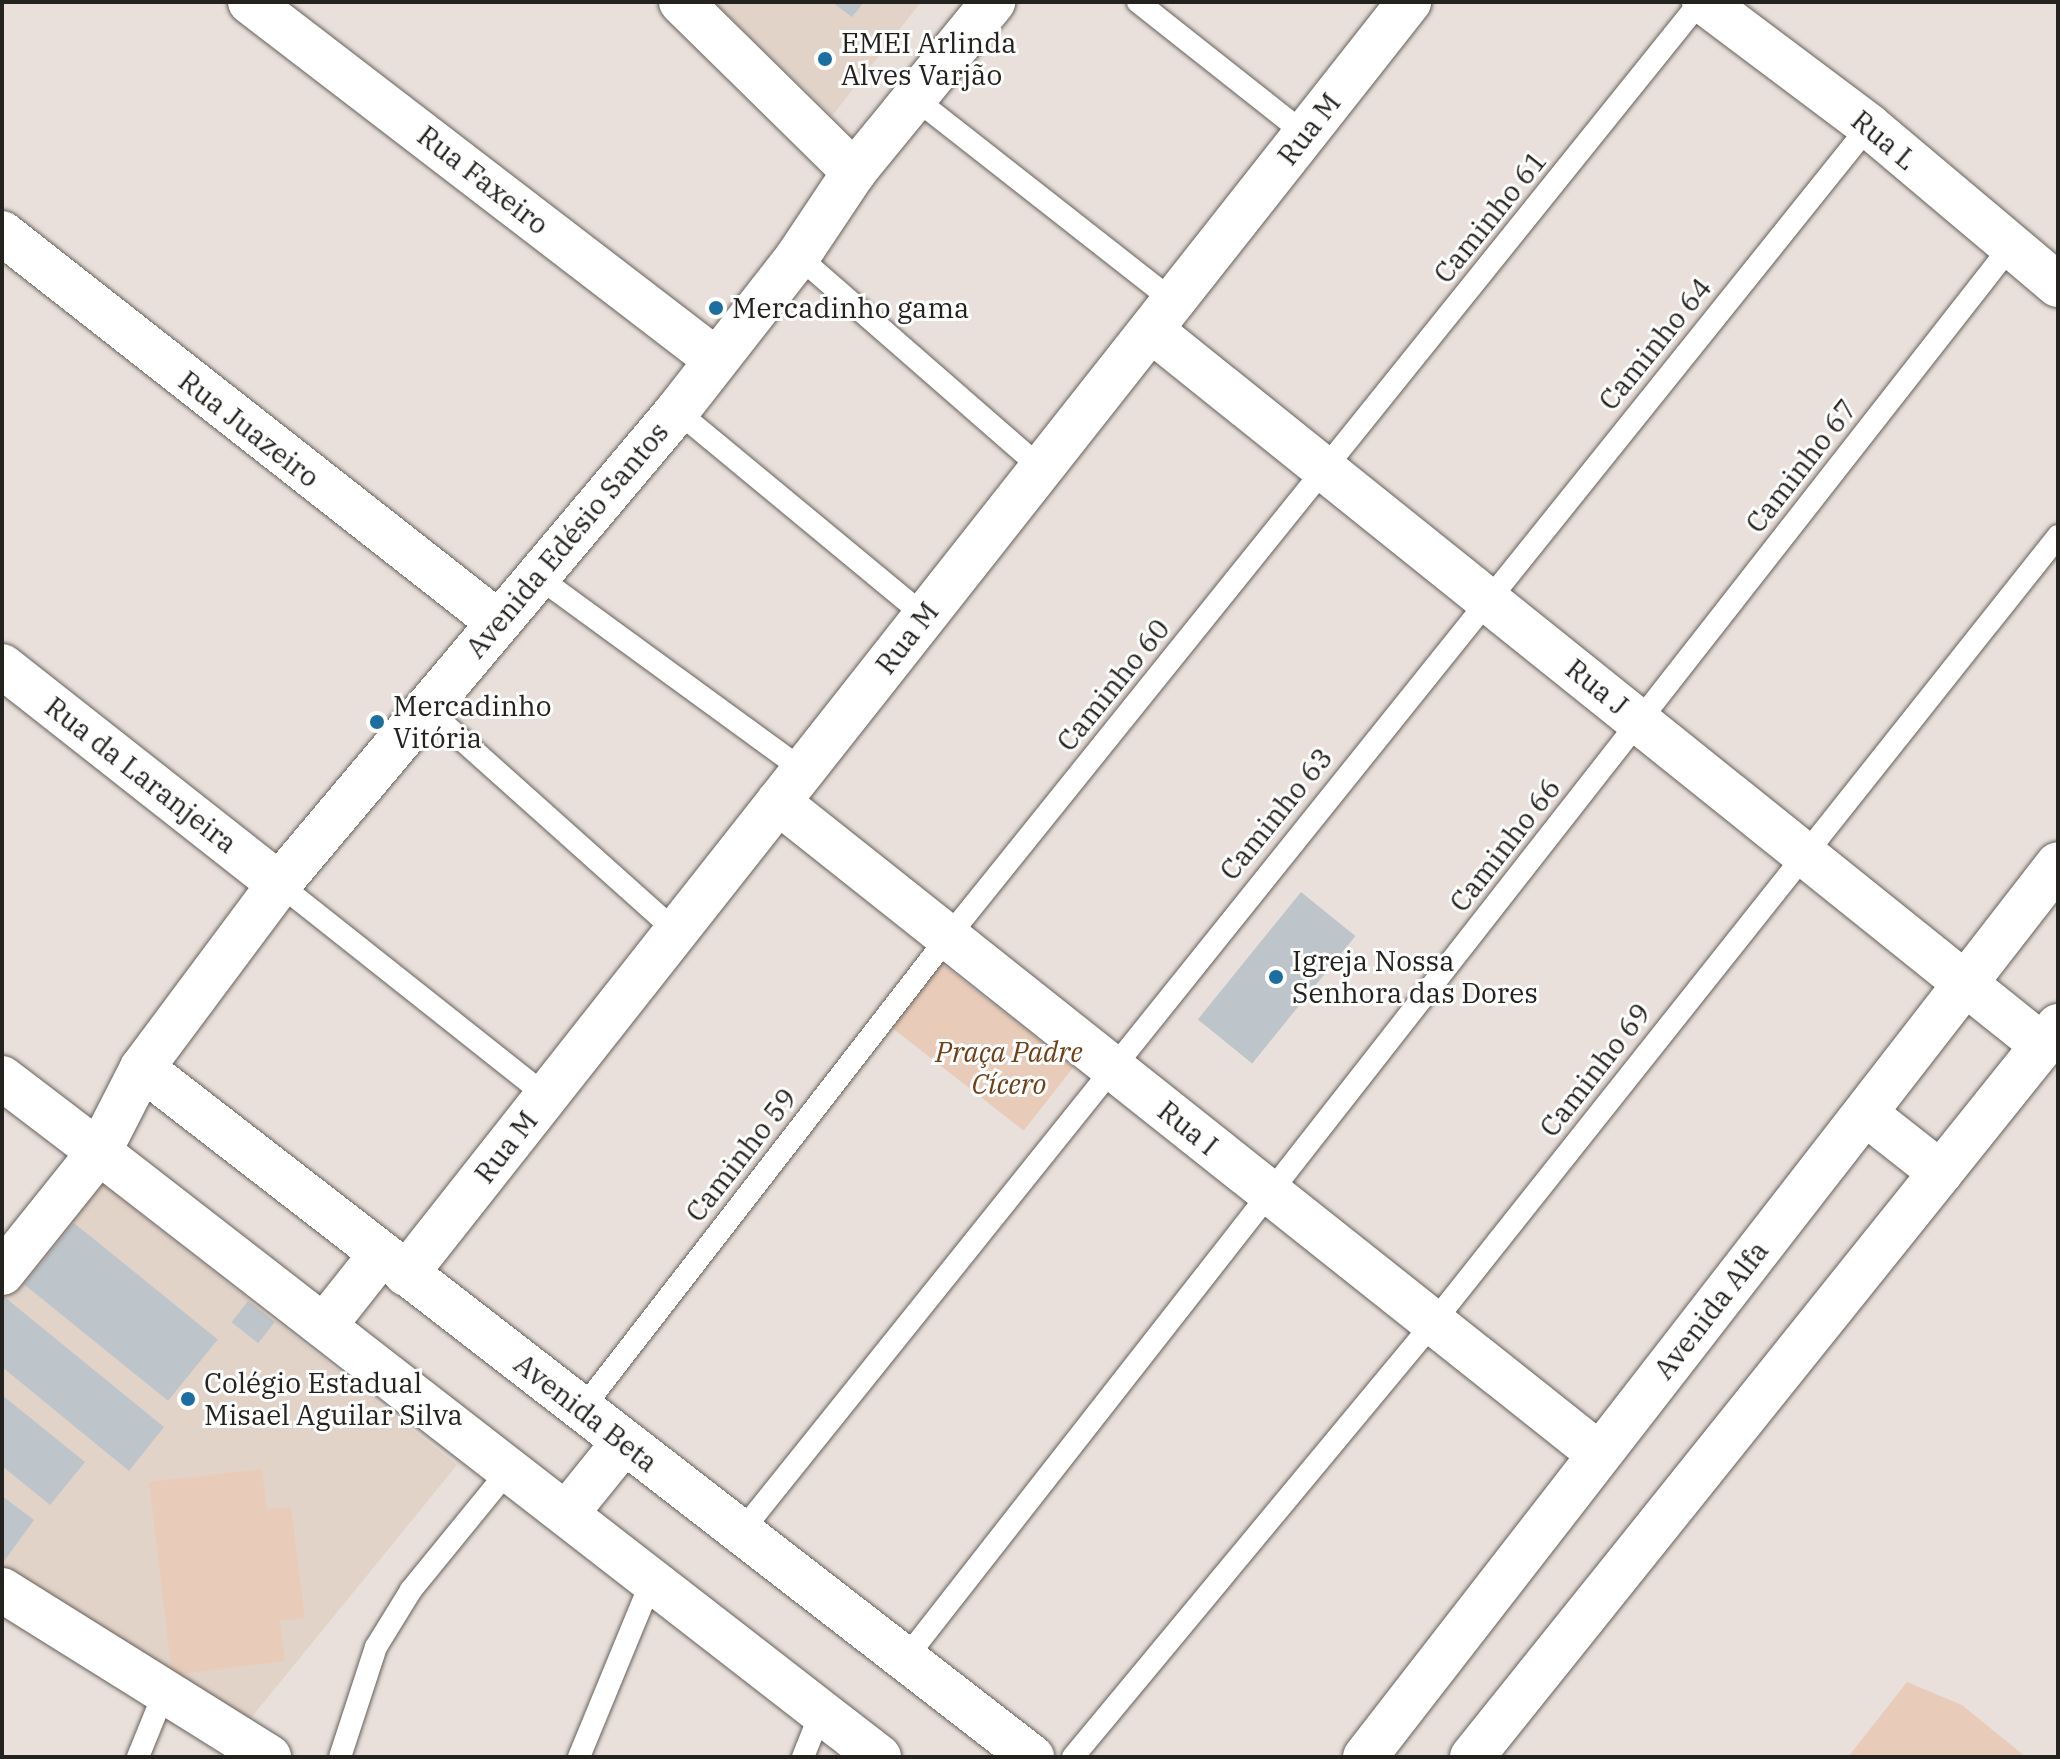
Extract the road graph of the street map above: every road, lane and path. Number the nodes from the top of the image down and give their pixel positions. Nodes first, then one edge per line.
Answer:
1 (250, 2) edge
2 (681, 2) edge
3 (993, 2) edge
4 (1138, 2) edge
5 (1409, 2) edge
6 (1702, 2) edge
7 (913, 97) junction
8 (1869, 126) junction
9 (1305, 134) junction
10 (854, 172) junction
11 (2, 233) edge
12 (2010, 247) junction
13 (798, 256) junction
14 (2056, 280) edge
15 (1162, 315) junction
16 (715, 359) junction
17 (677, 411) junction
18 (1041, 468) junction
19 (1326, 470) junction
20 (2058, 536) edge
21 (541, 579) junction
22 (1487, 599) junction
23 (925, 616) junction
24 (498, 622) junction
25 (2, 666) edge
26 (424, 706) junction
27 (1639, 721) junction
28 (790, 786) junction
29 (1804, 854) junction
30 (2058, 864) edge
31 (279, 884) junction
32 (676, 931) junction
33 (948, 937) junction
34 (1967, 984) junction
35 (2050, 1036) edge
36 (1111, 1067) junction
37 (142, 1068) junction
38 (2, 1078) edge
39 (546, 1096) junction
40 (1866, 1114) junction
41 (99, 1152) junction
42 (1941, 1173) junction
43 (1270, 1194) junction
44 (394, 1264) junction
45 (2, 1273) edge
46 (1433, 1323) junction
47 (324, 1326) junction
48 (582, 1409) junction
49 (624, 1442) junction
50 (1599, 1454) junction
51 (509, 1470) junction
52 (566, 1514) junction
53 (741, 1532) junction
54 (652, 1580) junction
55 (6, 1601) edge
56 (905, 1659) junction
57 (164, 1693) junction
58 (821, 1712) junction
59 (138, 1757) edge
60 (269, 1757) edge
61 (340, 1757) edge
62 (579, 1757) edge
63 (803, 1757) edge
64 (879, 1757) edge
65 (1032, 1757) edge
66 (1073, 1757) edge
67 (1365, 1757) edge
68 (1472, 1757) edge

1 - 16 street, Rua Faxeiro
2 - 10 street
3 - 7 street, Avenida Edésio Santos
4 - 9 lane
5 - 9 street, Rua M
6 - 8 street, Rua L
6 - 19 lane, Caminho 61
7 - 10 street, Avenida Edésio Santos
7 - 15 lane
8 - 12 street, Rua L
8 - 22 lane, Caminho 64
9 - 15 street, Rua M
10 - 13 street, Avenida Edésio Santos
11 - 24 street, Rua Juazeiro
12 - 14 street, Rua L
12 - 27 lane, Caminho 67
13 - 16 street, Avenida Edésio Santos
13 - 18 lane
15 - 18 street, Rua M
15 - 19 street, Rua J
16 - 17 street, Avenida Edésio Santos
17 - 21 street, Avenida Edésio Santos
17 - 23 lane
18 - 23 street, Rua M
19 - 22 street, Rua J
19 - 33 lane, Caminho 60
20 - 29 lane, Caminho 69
21 - 24 street, Avenida Edésio Santos
21 - 28 lane
22 - 27 street, Rua J
22 - 36 lane, Caminho 63
23 - 28 street, Rua M
24 - 26 street, Avenida Edésio Santos
25 - 31 street, Rua da Laranjeira
26 - 31 street, Avenida Edésio Santos
26 - 32 lane
27 - 29 street, Rua J
27 - 43 lane, Caminho 66
28 - 32 street, Rua M
28 - 33 street, Rua I
29 - 34 street, Rua J
29 - 46 lane, Caminho 69
30 - 34 street, Avenida Alfa
31 - 37 street, Avenida Edésio Santos
31 - 39 lane
32 - 39 street, Rua M
33 - 36 street, Rua I
33 - 48 lane, Caminho 59
34 - 35 street, Rua J
34 - 40 street, Avenida Alfa
35 - 42 street
36 - 43 street, Rua I
36 - 53 lane, Caminho 63
37 - 41 street, Avenida Edésio Santos
37 - 44 street, Avenida Beta
38 - 41 street
39 - 44 street, Rua M
40 - 42 street
40 - 50 street, Avenida Alfa
41 - 45 street, Avenida Edésio Santos
41 - 47 street
42 - 68 street
43 - 46 street, Rua I
43 - 56 lane, Caminho 66
44 - 47 street, Rua M
44 - 48 street, Avenida Beta
46 - 50 street, Rua I
46 - 66 lane, Caminho 69
47 - 51 street
48 - 49 street, Avenida Beta
49 - 52 street
49 - 53 street, Avenida Beta
50 - 67 street, Avenida Alfa
51 - 52 street
51 - 61 lane
52 - 54 street
53 - 56 street, Avenida Beta
54 - 58 street
54 - 62 lane
55 - 57 street
56 - 65 street, Avenida Beta
57 - 59 lane
57 - 60 street
58 - 63 lane
58 - 64 street

